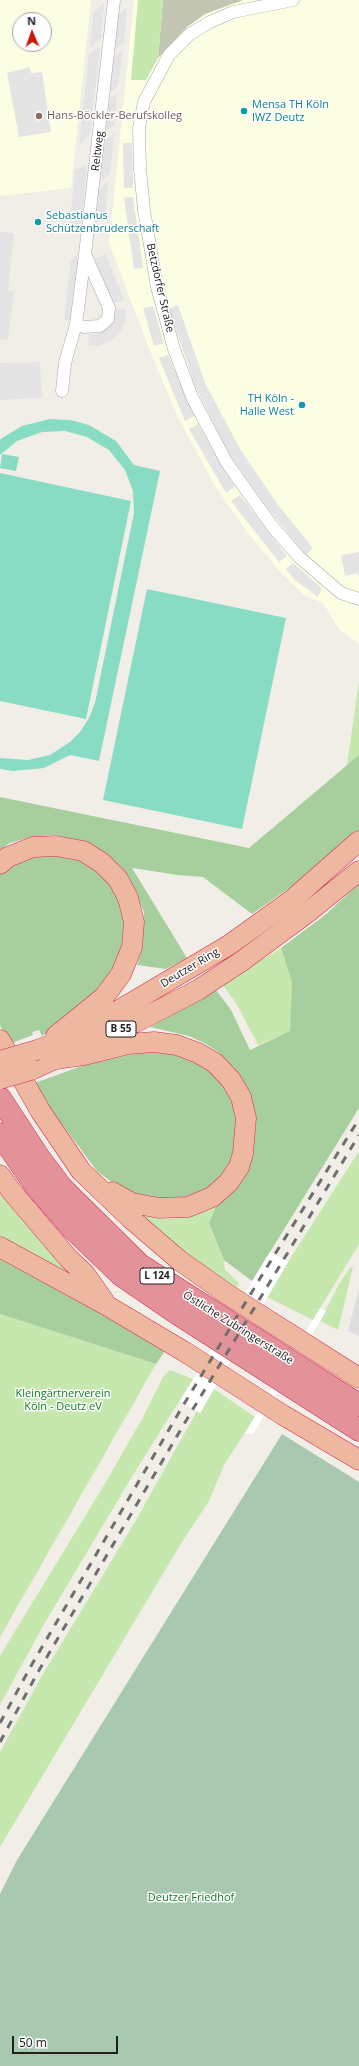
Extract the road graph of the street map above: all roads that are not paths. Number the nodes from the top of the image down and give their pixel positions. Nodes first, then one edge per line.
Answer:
1 (114, 0) edge
2 (293, 0) edge
3 (85, 254) junction
4 (76, 324) junction
5 (62, 391) dead end
6 (359, 599) edge
7 (359, 841) edge
8 (0, 864) edge
9 (359, 871) edge
10 (0, 1040) edge
11 (45, 1058) junction
12 (0, 1061) edge
13 (0, 1079) edge
14 (0, 1098) edge
15 (0, 1134) edge
16 (81, 1171) junction
17 (0, 1174) edge
18 (0, 1247) edge
19 (106, 1305) junction
20 (359, 1378) edge
21 (359, 1405) edge
22 (359, 1430) edge
23 (359, 1460) edge

1 - 3 street, Reitweg
2 - 6 street, Betzdorfer Straße
3 - 4 street, Reitweg
3 - 4 street
4 - 5 street, Reitweg
7 - 11 highway, Deutzer Ring / B 55
8 - 11 highway
9 - 11 highway, Deutzer Ring / B 55
10 - 16 highway
11 - 12 highway, Deutzer Ring / B 55, bridge
11 - 13 highway, Deutzer Ring / B 55, bridge
11 - 16 highway
14 - 21 highway, Östliche Zubringerstraße / L 124
15 - 22 highway, Östliche Zubringerstraße / L 124
16 - 20 highway
17 - 19 highway
18 - 19 highway
19 - 23 highway

